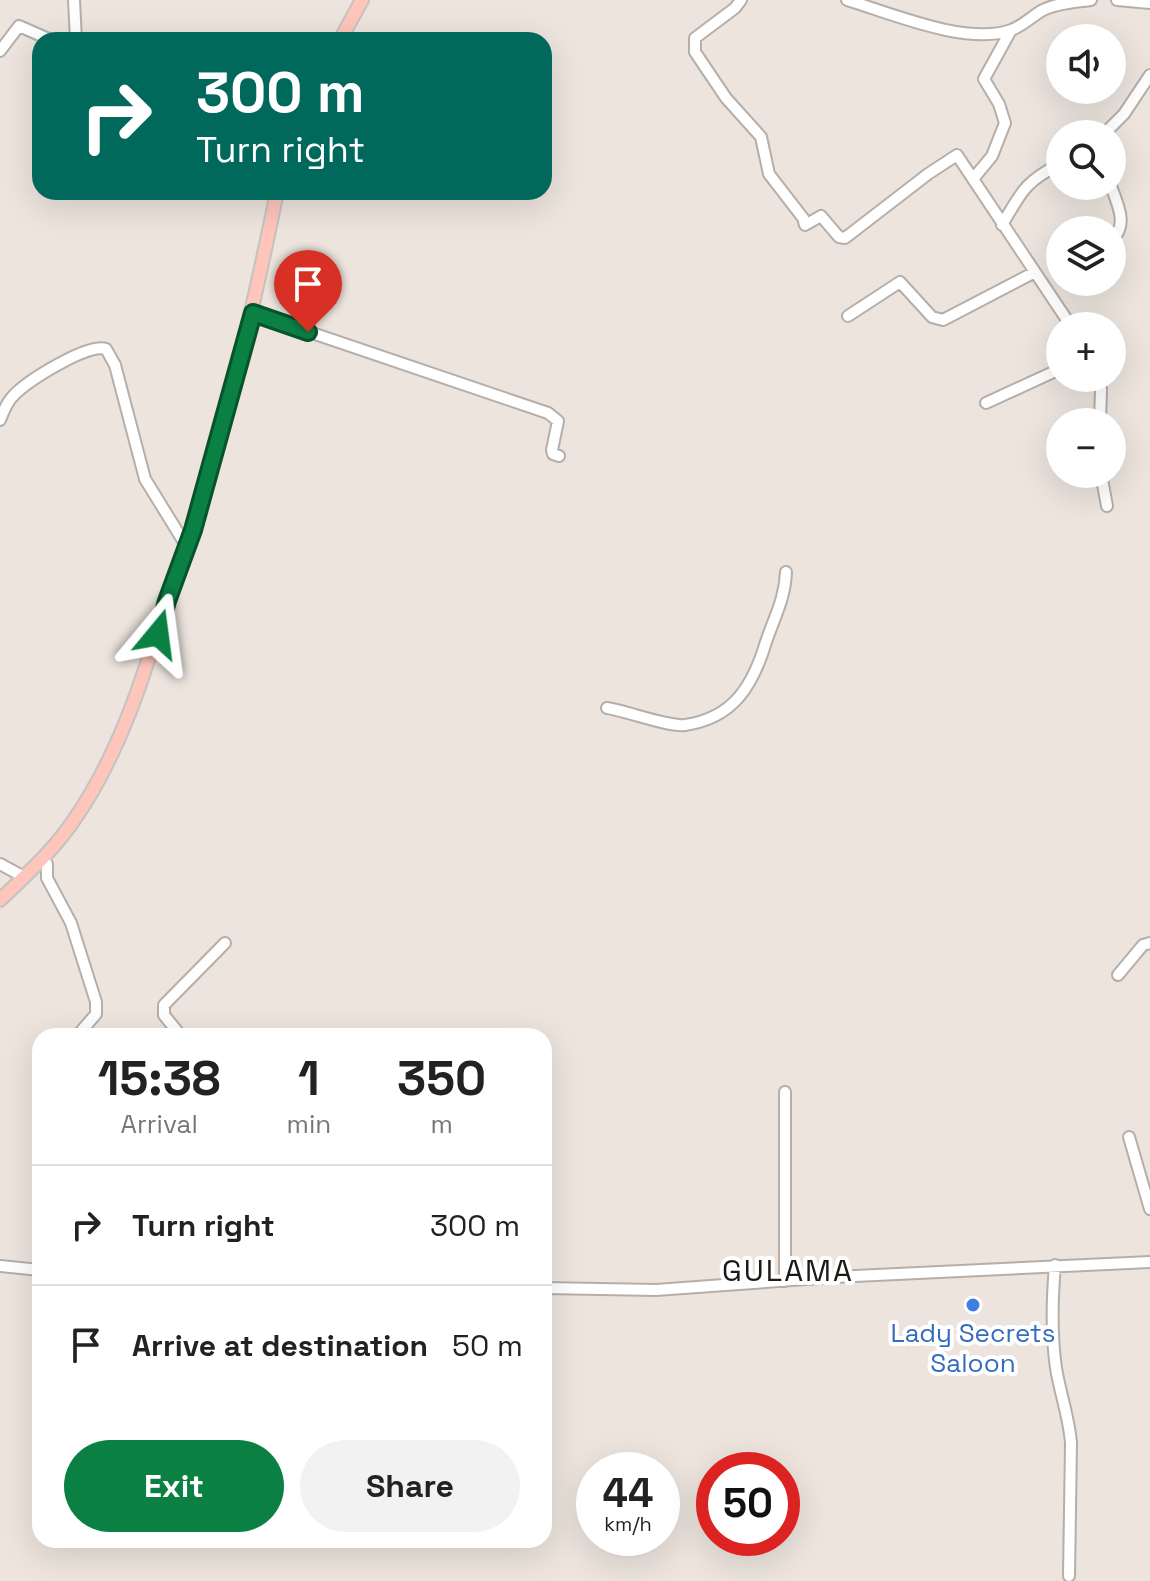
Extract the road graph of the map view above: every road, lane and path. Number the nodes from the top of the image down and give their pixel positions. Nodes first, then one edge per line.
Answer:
1 (74, 0) edge
2 (362, 0) edge
3 (741, 0) edge
4 (847, 0) edge
5 (1091, 0) edge
6 (1117, 0) edge
7 (1148, 2) edge
8 (1011, 30) junction
9 (33, 32) edge
10 (76, 32) edge
11 (344, 32) edge
12 (0, 51) edge
13 (1150, 75) edge
14 (1118, 120) edge
15 (1046, 171) edge
16 (973, 179) junction
17 (275, 200) edge
18 (1002, 225) junction
19 (1035, 272) junction
20 (1062, 312) edge
21 (253, 313) junction
22 (848, 316) dead end
23 (1046, 375) edge
24 (986, 403) dead end
25 (0, 420) edge
26 (559, 456) dead end
27 (1104, 488) edge
28 (1107, 506) dead end
29 (187, 547) junction
30 (786, 572) dead end
31 (607, 708) dead end
32 (0, 864) edge
33 (47, 864) dead end
34 (24, 877) junction
35 (0, 900) edge
36 (225, 943) dead end
37 (1150, 943) edge
38 (1118, 975) dead end
39 (84, 1028) edge
40 (175, 1028) edge
41 (785, 1092) dead end
42 (1129, 1137) dead end
43 (1150, 1209) edge
44 (1150, 1262) edge
45 (1055, 1265) junction
46 (0, 1266) edge
47 (32, 1269) edge
48 (785, 1281) junction
49 (552, 1288) edge
50 (1069, 1576) dead end

1 - 10 street
2 - 11 main road
3 - 16 street
4 - 8 street
5 - 8 street
6 - 7 street
8 - 16 street
9 - 12 street
13 - 14 street
15 - 18 street
16 - 18 street
17 - 21 main road
18 - 19 street
19 - 20 street
19 - 22 street
21 - 26 street
21 - 29 main road
23 - 24 street
25 - 29 street
27 - 28 street
29 - 34 main road
30 - 31 street
32 - 34 street
33 - 39 street
34 - 35 main road
36 - 40 street
37 - 38 street
41 - 48 street
42 - 43 street
44 - 45 street
45 - 48 street
45 - 50 street
46 - 47 street
48 - 49 street

